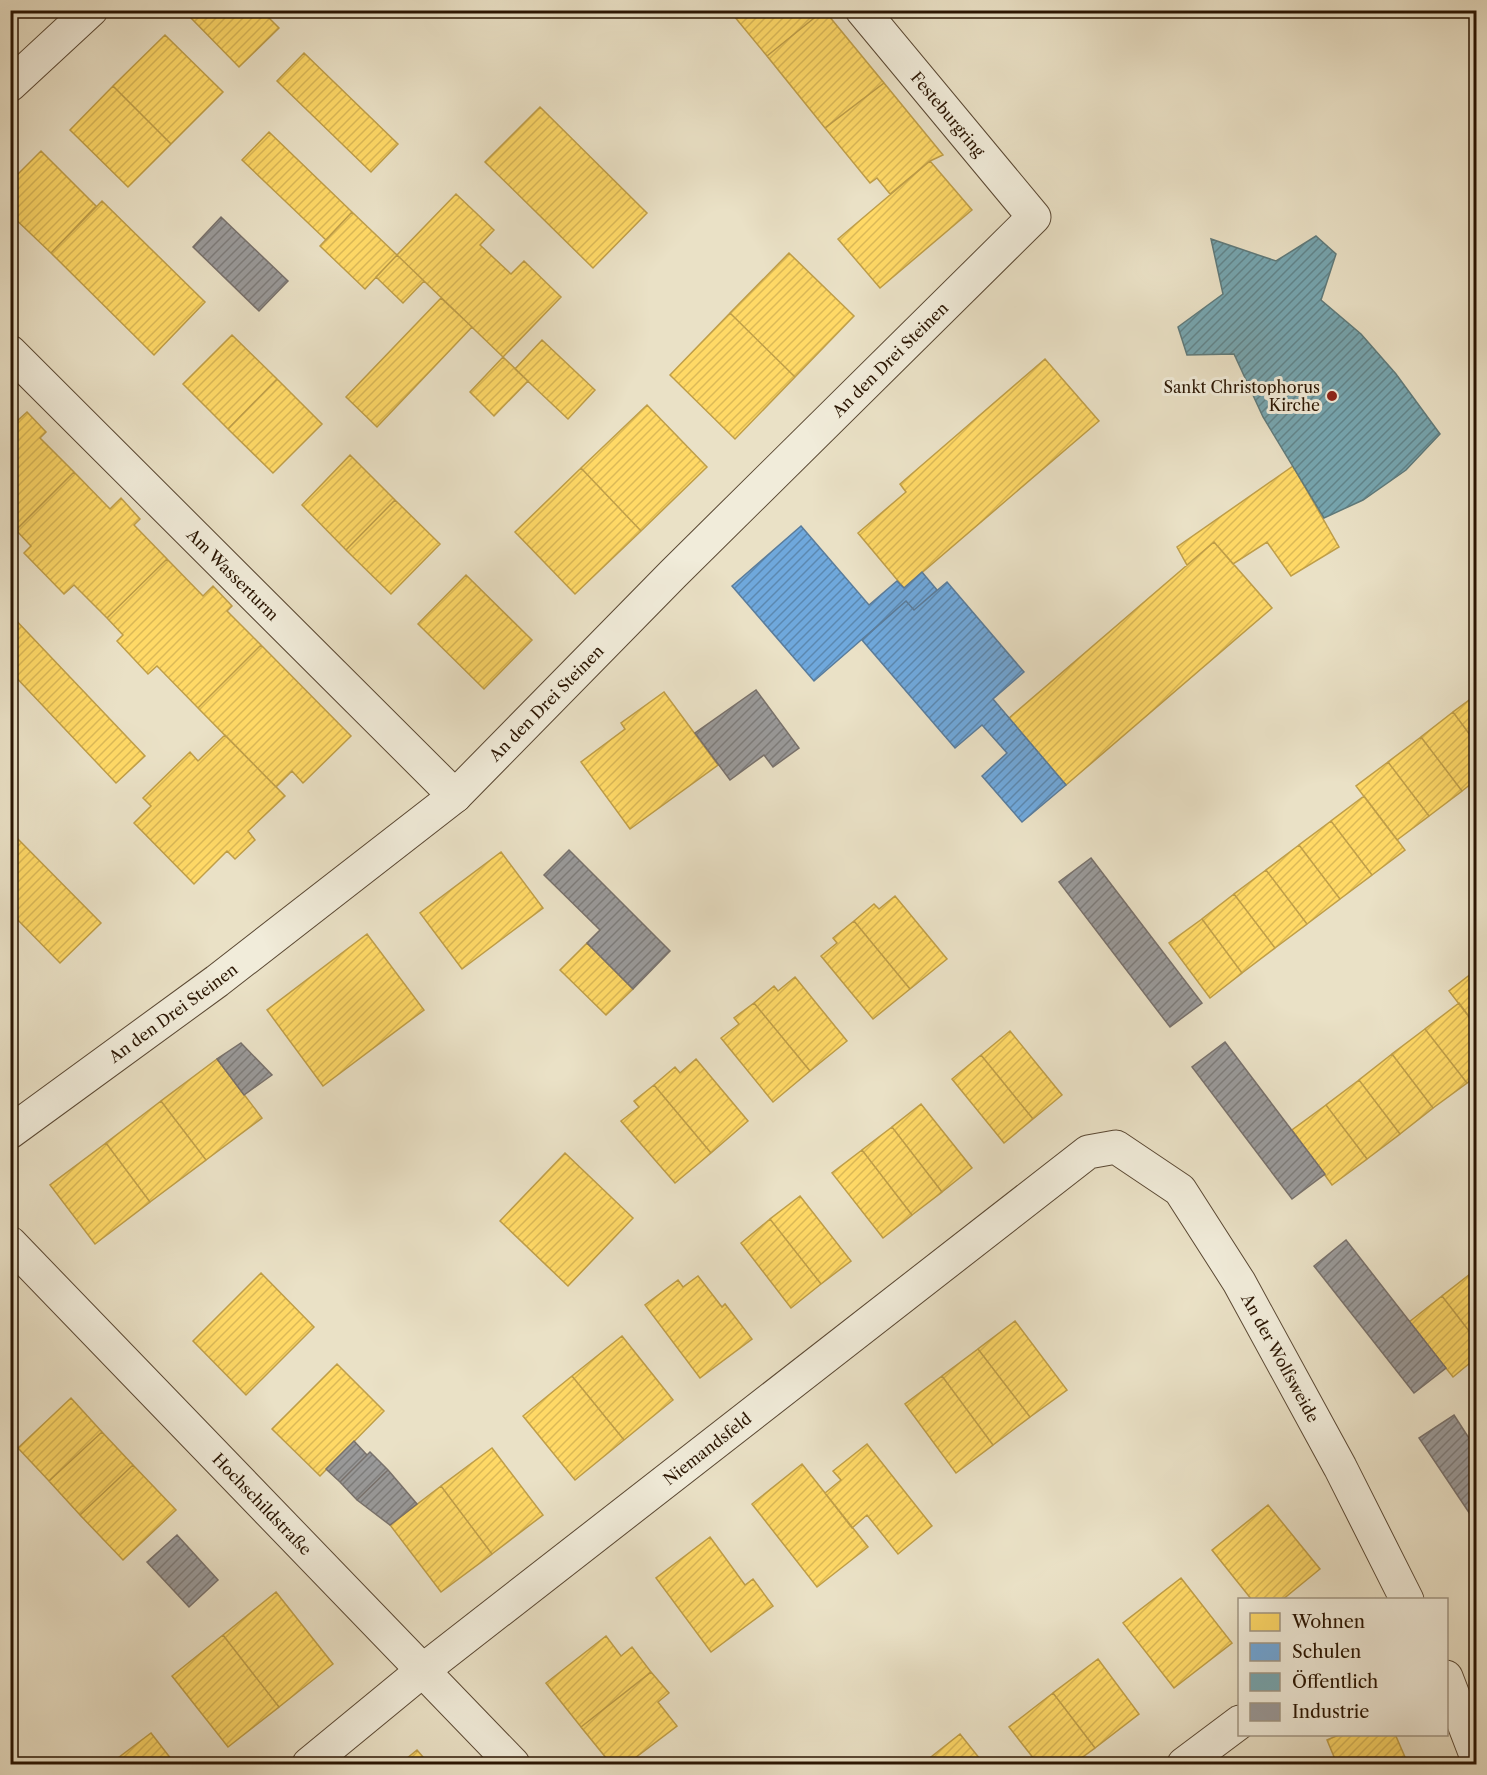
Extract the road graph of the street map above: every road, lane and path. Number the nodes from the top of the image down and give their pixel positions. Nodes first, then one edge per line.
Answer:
1 (91, 10) edge
2 (862, 10) edge
3 (10, 85) edge
4 (1034, 217) joint
5 (10, 352) edge
6 (455, 796) junction
7 (10, 1132) edge
8 (1116, 1147) joint
9 (10, 1243) edge
10 (1404, 1598) edge
11 (422, 1671) junction
12 (1448, 1682) edge
13 (1238, 1723) edge
14 (1476, 1755) edge
15 (309, 1764) edge
16 (513, 1764) edge
17 (1184, 1764) edge

1 - 3 street
2 - 4 street, Festeburgring
4 - 6 street, An den Drei Steinen
5 - 6 street, Am Wasserturm
6 - 7 street, An den Drei Steinen
8 - 10 street, An der Wolfsweide
8 - 11 street, Niemandsfeld
9 - 11 street, Hochschildstraße
11 - 15 street, Niemandsfeld
11 - 16 street, Hochschildstraße
12 - 14 street
13 - 17 street

